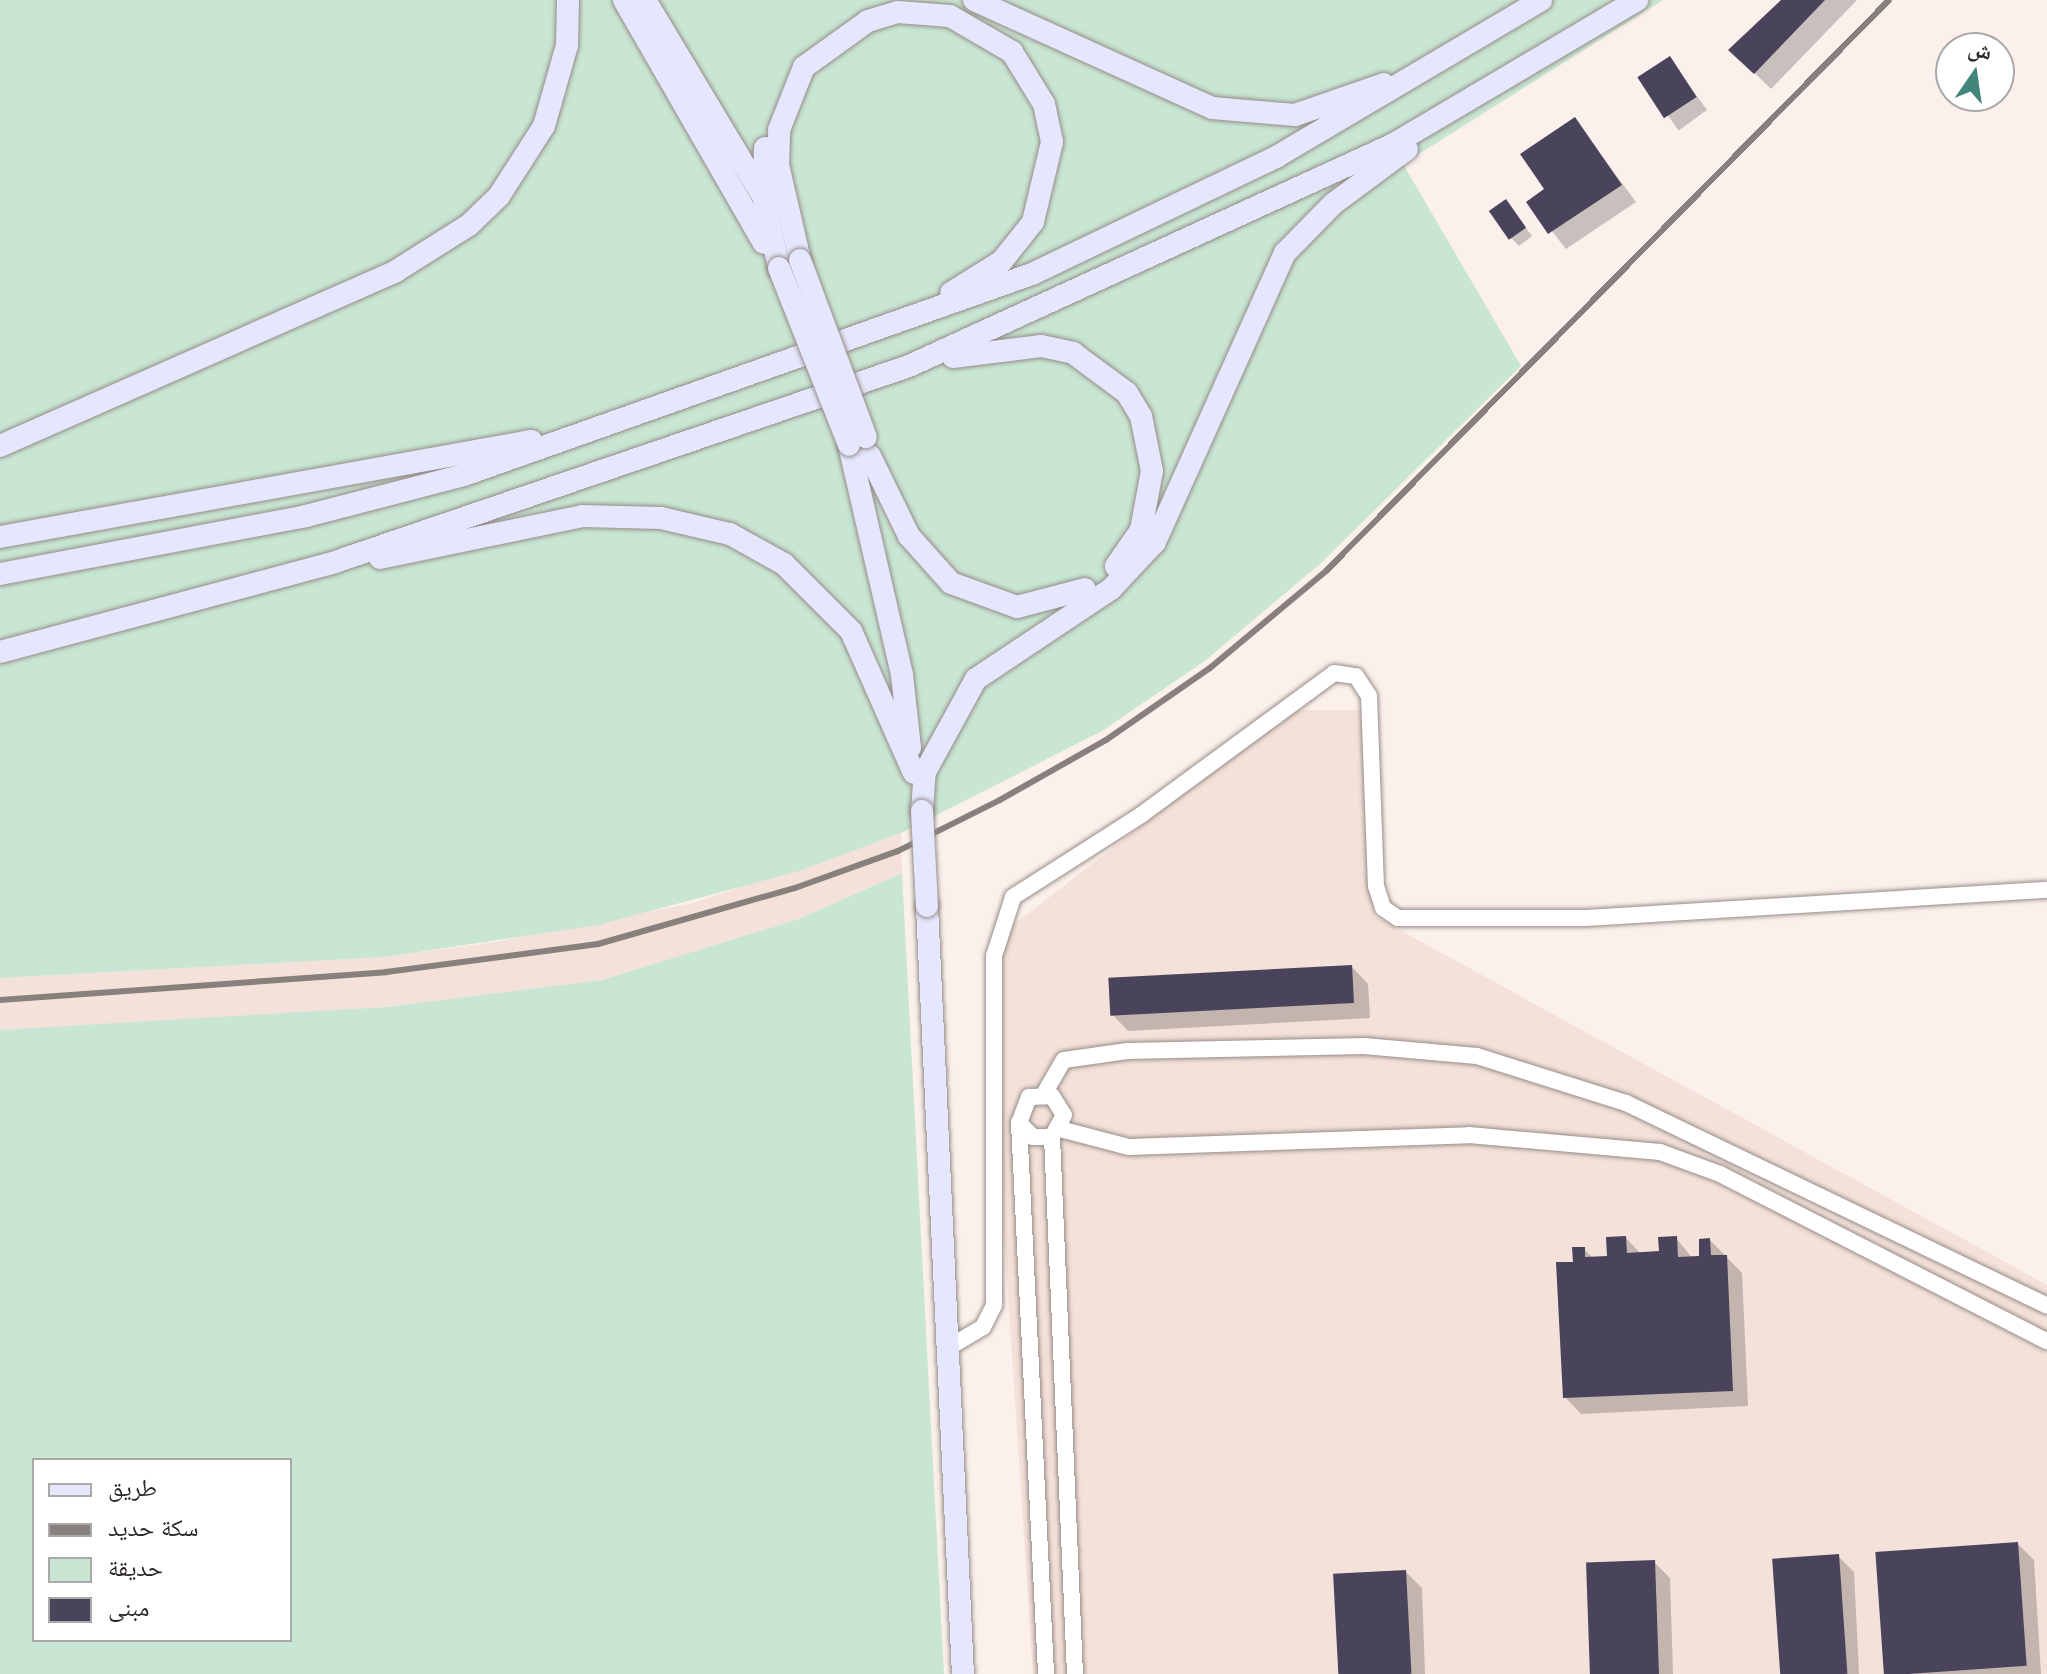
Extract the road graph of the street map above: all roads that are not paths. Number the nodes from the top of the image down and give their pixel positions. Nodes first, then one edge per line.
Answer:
1 (568, 0) edge
2 (624, 0) edge
3 (645, 0) edge
4 (898, 0) edge
5 (934, 0) edge
6 (974, 0) edge
7 (1541, 0) edge
8 (1637, 0) edge
9 (1063, 38) junction
10 (1462, 49) junction
11 (1470, 104) junction
12 (763, 195) junction
13 (789, 264) junction
14 (897, 322) junction
15 (909, 366) junction
16 (564, 436) junction
17 (0, 446) edge
18 (862, 446) junction
19 (862, 485) junction
20 (886, 525) junction
21 (0, 537) edge
22 (335, 562) junction
23 (0, 574) edge
24 (1066, 615) junction
25 (0, 652) edge
26 (920, 787) junction
27 (2047, 890) edge
28 (1044, 1094) junction
29 (1019, 1123) junction
30 (1056, 1133) junction
31 (2047, 1306) edge
32 (2047, 1341) edge
33 (946, 1349) junction
34 (963, 1674) edge
35 (1046, 1674) edge
36 (1075, 1674) edge

1 - 17 main road
2 - 13 main road
3 - 12 main road
4 - 12 main road
5 - 9 main road
6 - 9 main road
7 - 10 main road
8 - 11 main road
9 - 10 main road
10 - 14 main road
11 - 15 main road
11 - 24 main road
12 - 13 main road
13 - 14 main road
13 - 18 main road, bridge
14 - 16 main road
15 - 18 main road
15 - 22 main road
16 - 21 main road
16 - 23 main road
18 - 19 main road
18 - 20 main road
19 - 20 main road
19 - 26 main road
20 - 24 main road
20 - 26 main road
22 - 25 main road
22 - 26 main road
24 - 26 main road
26 - 33 main road, bridge
27 - 33 street
28 - 29 street
28 - 30 street
28 - 31 street
29 - 30 street
29 - 35 street
30 - 32 street
30 - 36 street
33 - 34 main road

